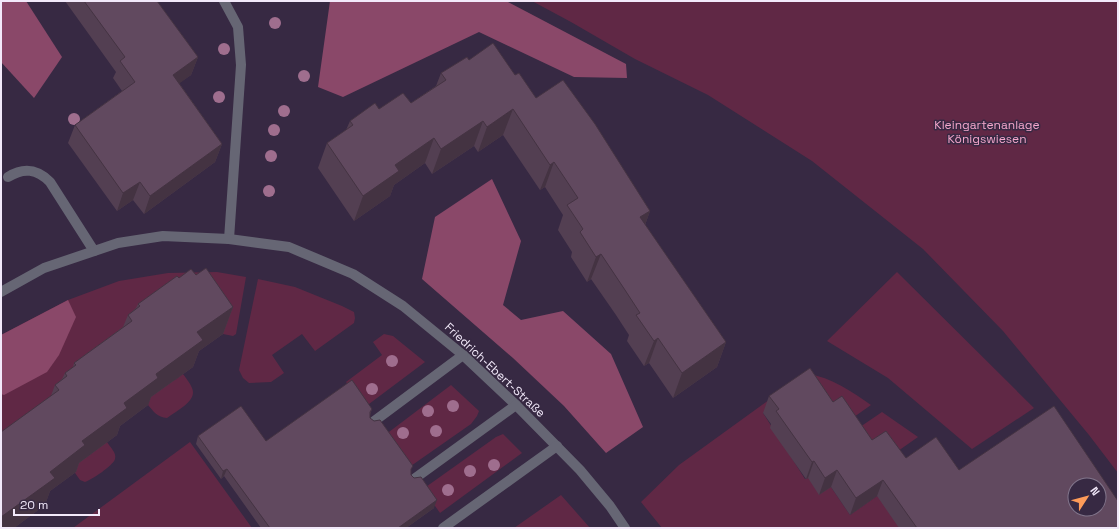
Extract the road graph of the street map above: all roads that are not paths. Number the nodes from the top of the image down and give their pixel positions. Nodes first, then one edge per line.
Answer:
1 (224, 1) edge
2 (8, 177) dead end
3 (229, 239) junction
4 (94, 251) junction
5 (1, 292) edge
6 (463, 355) junction
7 (516, 405) junction
8 (373, 422) edge
9 (556, 446) junction
10 (414, 479) edge
11 (443, 528) edge
12 (624, 528) edge

1 - 3 street
2 - 4 street
3 - 4 street, Friedrich-Ebert-Straße
3 - 6 street, Friedrich-Ebert-Straße
4 - 5 street, Friedrich-Ebert-Straße
6 - 7 street, Friedrich-Ebert-Straße
6 - 8 street
7 - 9 street, Friedrich-Ebert-Straße
7 - 10 street
9 - 11 street
9 - 12 street, Friedrich-Ebert-Straße

